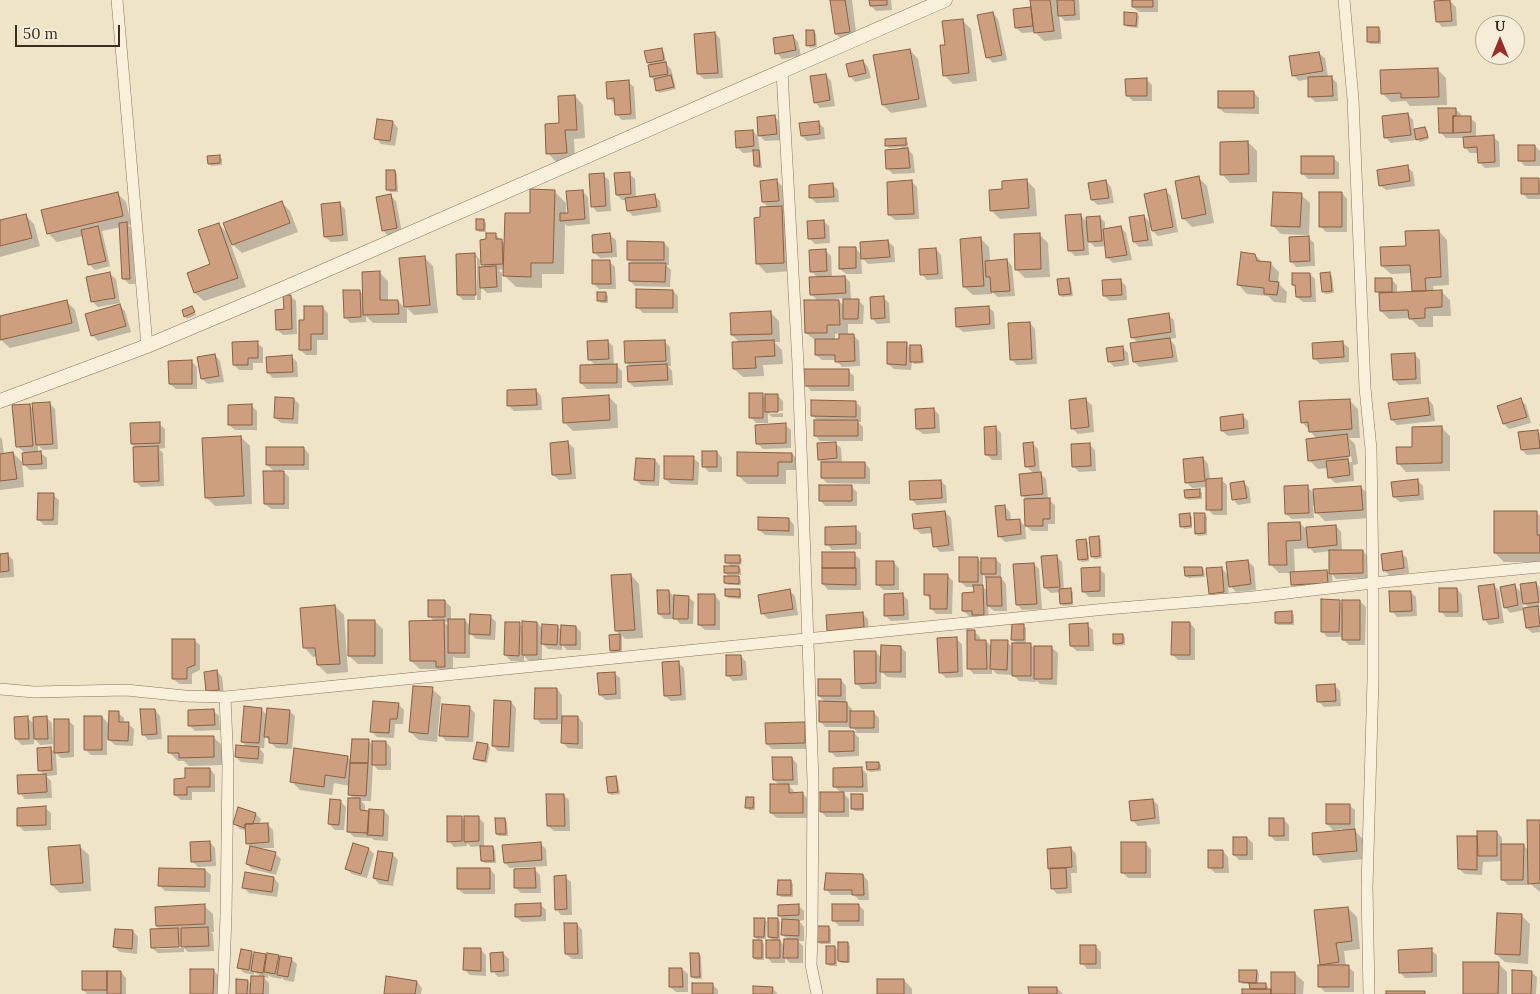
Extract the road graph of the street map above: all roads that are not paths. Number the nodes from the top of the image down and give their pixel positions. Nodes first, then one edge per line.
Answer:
1 (117, 0) edge
2 (946, 0) edge
3 (1344, 0) edge
4 (782, 72) junction
5 (147, 346) junction
6 (0, 401) edge
7 (1540, 567) edge
8 (1373, 583) junction
9 (807, 638) junction
10 (0, 689) edge
11 (225, 696) junction
12 (223, 994) edge
13 (817, 994) edge
14 (1368, 994) edge

1 - 5 street
2 - 4 street
3 - 8 street
4 - 5 street
4 - 9 street
5 - 6 street
7 - 8 street
8 - 9 street
8 - 14 street
9 - 11 street
9 - 13 street
10 - 11 street
11 - 12 street

